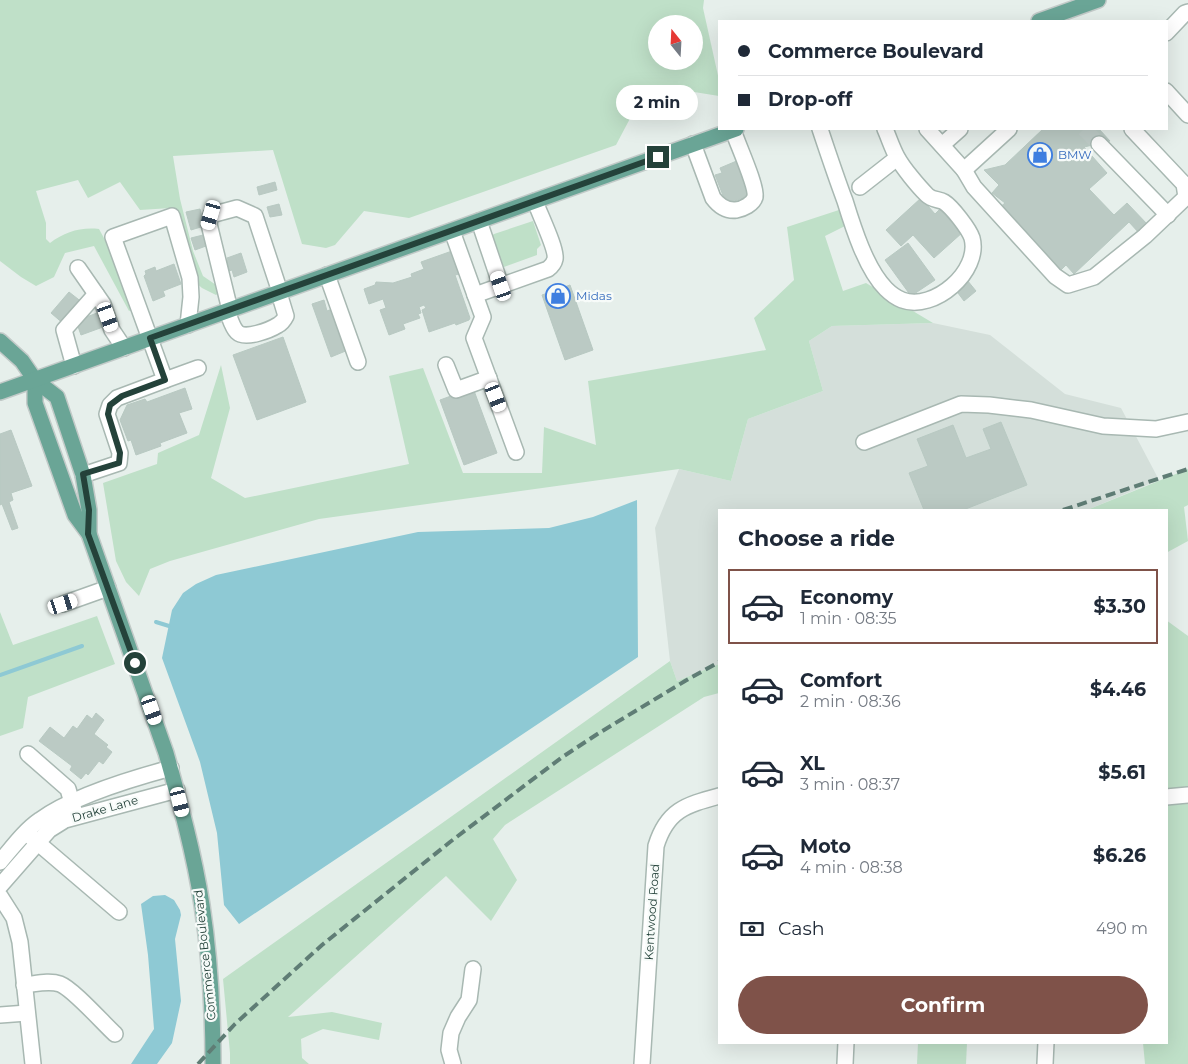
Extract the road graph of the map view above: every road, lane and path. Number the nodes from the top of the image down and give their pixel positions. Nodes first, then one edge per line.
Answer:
1 (1098, 0) edge
2 (1185, 11) edge
3 (1041, 20) edge
4 (1168, 31) edge
5 (1168, 93) edge
6 (1188, 115) edge
7 (732, 130) edge
8 (735, 130) edge
9 (820, 130) edge
10 (885, 130) edge
11 (928, 130) edge
12 (959, 130) edge
13 (1008, 130) edge
14 (1133, 130) edge
15 (693, 144) junction
16 (1099, 144) tunnel mouth
17 (942, 145) junction
18 (897, 158) junction
19 (964, 170) junction
20 (860, 188) dead end
21 (535, 201) junction
22 (1168, 215) junction
23 (479, 221) junction
24 (452, 231) junction
25 (78, 268) dead end
26 (327, 275) junction
27 (501, 286) junction
28 (280, 292) junction
29 (96, 294) junction
30 (475, 295) junction
31 (229, 310) junction
32 (188, 325) junction
33 (150, 338) junction
34 (0, 341) edge
35 (124, 348) junction
36 (358, 362) dead end
37 (446, 365) dead end
38 (74, 366) junction
39 (198, 368) dead end
40 (489, 378) junction
41 (35, 380) junction
42 (165, 380) junction
43 (0, 392) edge
44 (1188, 422) edge
45 (864, 442) dead end
46 (516, 452) dead end
47 (83, 474) junction
48 (88, 534) junction
49 (108, 588) junction
50 (63, 604) dead end
51 (28, 754) dead end
52 (171, 768) junction
53 (177, 790) junction
54 (718, 796) edge
55 (1188, 796) edge
56 (1168, 797) edge
57 (72, 801) junction
58 (76, 816) junction
59 (31, 838) junction
60 (0, 862) edge
61 (0, 886) edge
62 (0, 896) edge
63 (119, 912) dead end
64 (473, 969) dead end
65 (24, 985) junction
66 (27, 1012) junction
67 (0, 1015) edge
68 (115, 1034) dead end
69 (846, 1044) edge
70 (1046, 1044) edge
71 (33, 1064) edge
72 (213, 1064) edge
73 (453, 1064) edge
74 (642, 1064) edge
75 (844, 1064) edge
76 (1045, 1064) edge

1 - 3 main road
2 - 4 street
5 - 6 street
7 - 15 main road
8 - 15 street
9 - 18 street
10 - 18 street
11 - 17 street
12 - 17 street
13 - 19 street
14 - 22 street
15 - 21 main road
16 - 22 street
17 - 19 street
18 - 20 street
19 - 22 street
21 - 23 main road
21 - 27 street
23 - 24 main road
23 - 27 street
24 - 26 main road
24 - 30 street
25 - 29 street
26 - 28 main road
26 - 36 street
27 - 30 street
28 - 31 main road
28 - 31 street
28 - 31 street
29 - 35 street
29 - 38 street
30 - 40 street
31 - 32 main road
32 - 33 main road
32 - 33 street
33 - 35 main road
33 - 42 street
34 - 41 main road
35 - 38 main road
37 - 40 street
38 - 41 main road
39 - 42 street
40 - 46 street
41 - 43 main road
41 - 47 main road, Commerce Boulevard
41 - 48 main road, Commerce Boulevard
42 - 47 street
44 - 45 street
47 - 48 main road, Commerce Boulevard
48 - 49 main road, Commerce Boulevard
49 - 50 street
49 - 52 main road, Commerce Boulevard
51 - 57 street
52 - 53 main road, Commerce Boulevard
52 - 57 street, Drake Lane
53 - 58 street, Drake Lane
53 - 72 main road, Commerce Boulevard
54 - 74 street, Kentwood Road
55 - 56 street
57 - 58 street
57 - 59 street, Drake Lane
58 - 59 street, Drake Lane
59 - 60 street, Drake Lane
59 - 61 street, Drake Lane
59 - 63 street
62 - 65 street
64 - 73 street
65 - 66 street
65 - 68 street
66 - 67 street
66 - 71 street
69 - 75 street
70 - 76 street

